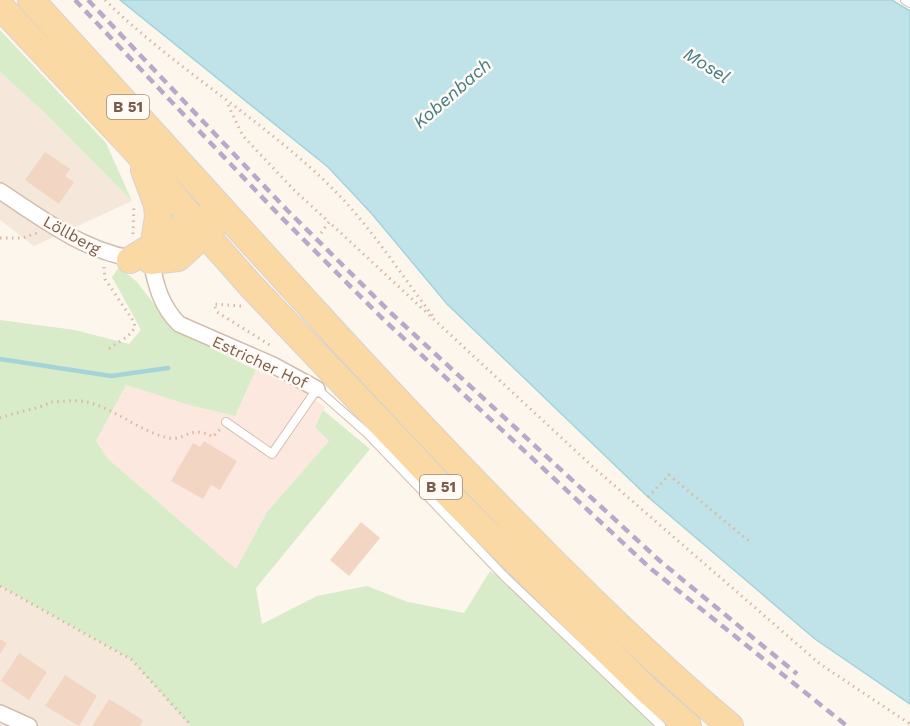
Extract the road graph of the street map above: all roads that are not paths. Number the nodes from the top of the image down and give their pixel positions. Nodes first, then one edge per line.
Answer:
1 (31, 0) edge
2 (905, 0) edge
3 (910, 3) edge
4 (0, 6) edge
5 (136, 151) junction
6 (0, 191) edge
7 (225, 214) junction
8 (200, 228) junction
9 (136, 255) junction
10 (178, 258) junction
11 (159, 294) junction
12 (317, 389) junction
13 (226, 422) road end
14 (0, 713) edge
15 (29, 726) edge
16 (661, 726) edge
17 (688, 726) edge
18 (730, 726) edge

1 - 7 main road, B 51
2 - 3 lane
4 - 5 main road, B 51
5 - 8 main road, B 51
5 - 9 main road
6 - 9 street, Löllberg
7 - 8 main road
7 - 18 main road, B 51
8 - 9 main road
8 - 10 main road
8 - 17 main road, B 51
9 - 10 main road
9 - 11 street, Estricher Hof
10 - 11 street
11 - 12 street, Estricher Hof
12 - 13 lane, Estricher Hof
12 - 16 lane
14 - 15 street

